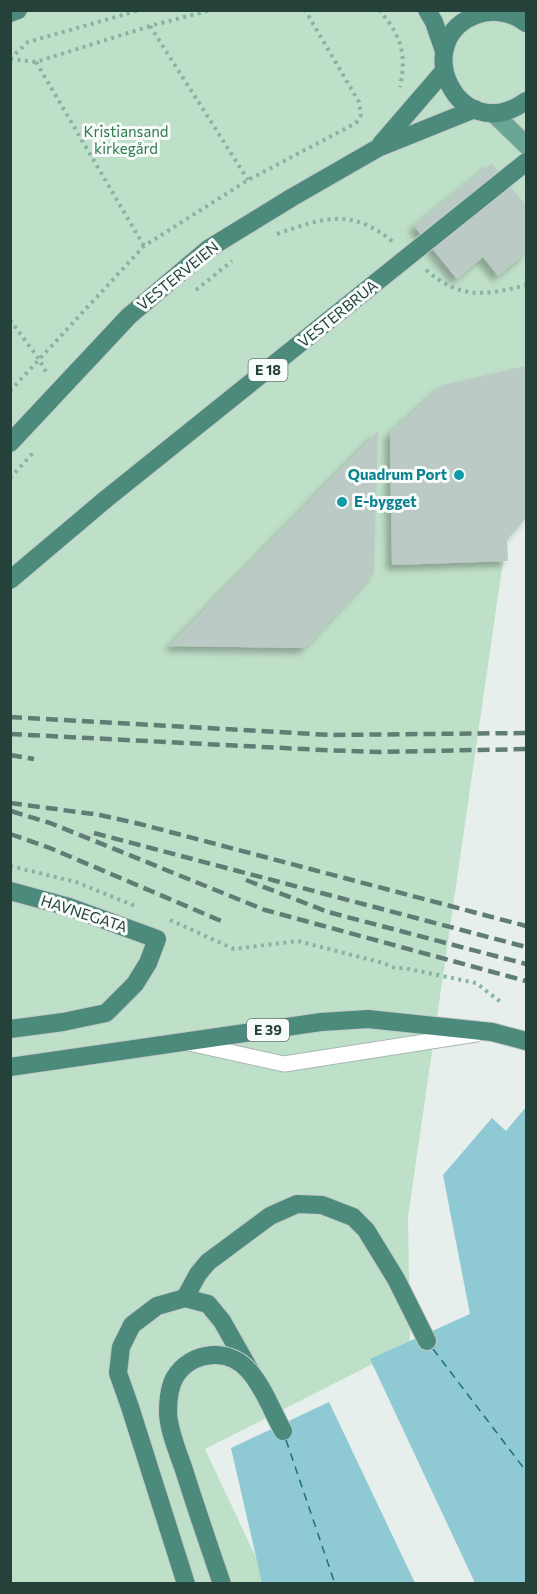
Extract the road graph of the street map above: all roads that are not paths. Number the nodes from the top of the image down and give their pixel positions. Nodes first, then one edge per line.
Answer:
1 (18, 10) edge
2 (427, 10) edge
3 (493, 11) edge
4 (10, 13) edge
5 (526, 22) edge
6 (444, 51) junction
7 (444, 71) junction
8 (526, 101) edge
9 (475, 109) junction
10 (493, 113) junction
11 (526, 145) edge
12 (378, 148) junction
13 (526, 162) edge
14 (10, 443) edge
15 (10, 580) edge
16 (10, 891) edge
17 (10, 1029) edge
18 (492, 1032) junction
19 (526, 1041) edge
20 (183, 1042) junction
21 (10, 1067) edge
22 (185, 1298) junction
23 (426, 1341) dead end
24 (186, 1584) edge
25 (222, 1584) edge

1 - 4 highway
2 - 6 highway
3 - 5 highway
3 - 6 highway
6 - 7 highway
7 - 9 highway
7 - 12 highway, VESTERVEIEN
8 - 10 highway
9 - 10 highway
9 - 12 highway, VESTERVEIEN
10 - 11 main road
12 - 14 highway, VESTERVEIEN
13 - 15 highway, VESTERBRUA / E 18, bridge
16 - 17 highway, HAVNEGATA
18 - 19 highway, E 39
18 - 20 highway, E 39
18 - 20 lane
20 - 21 highway, E 39
22 - 23 highway
22 - 24 highway
22 - 25 highway, bridge

